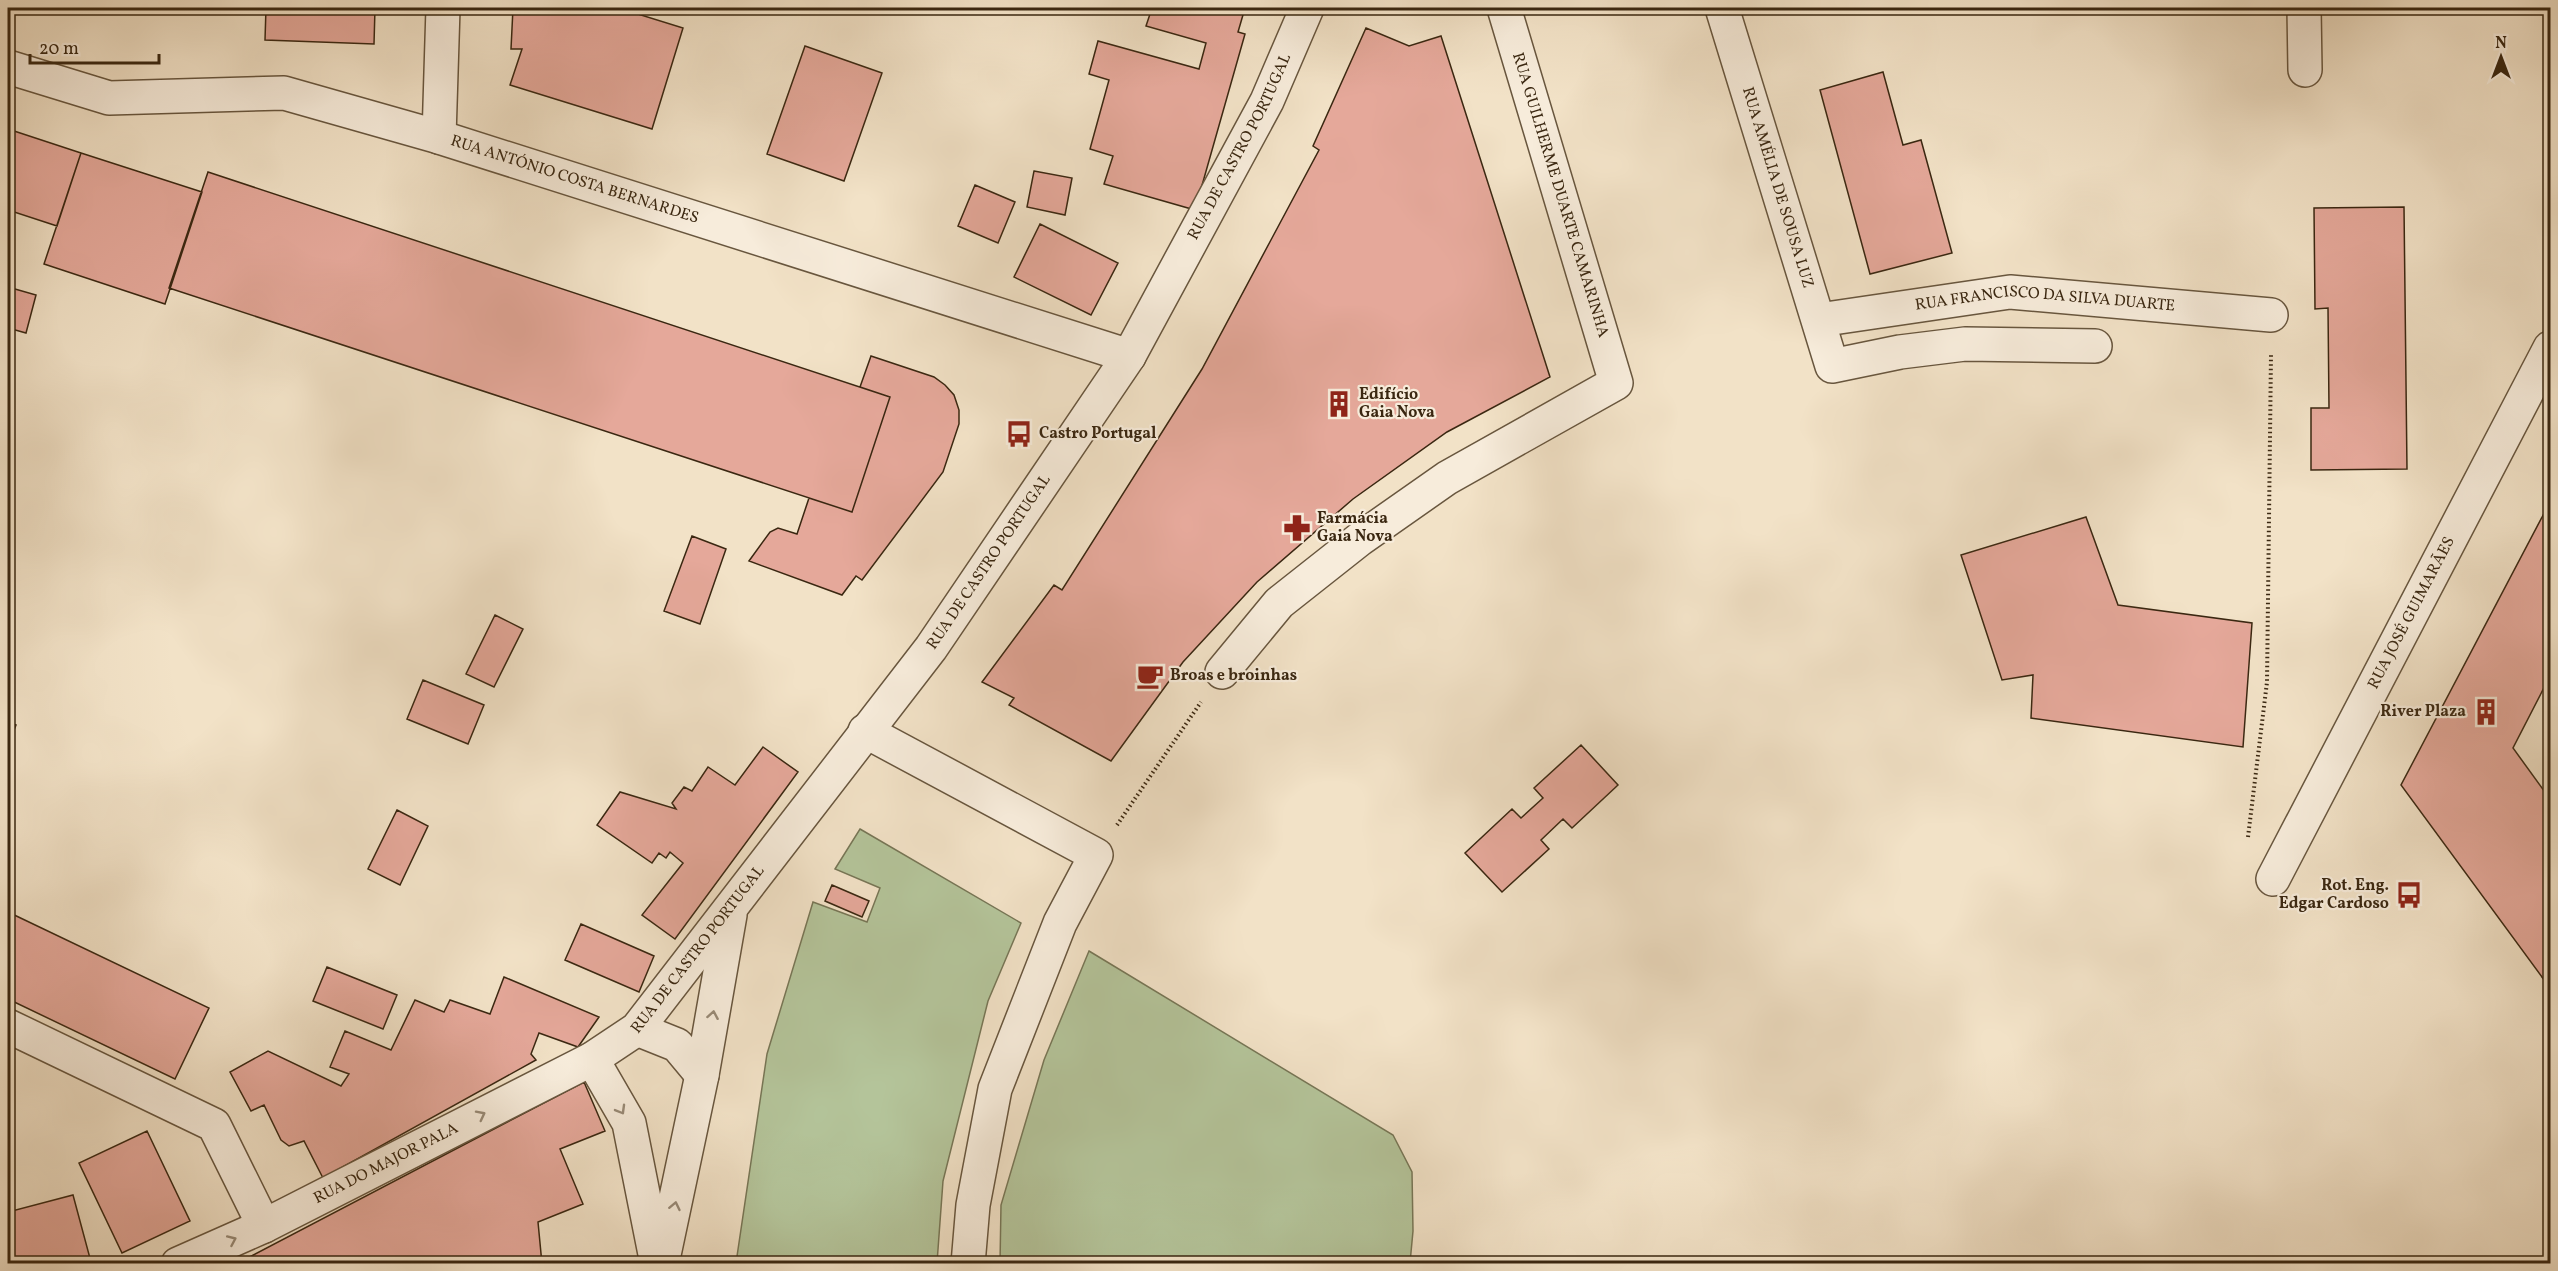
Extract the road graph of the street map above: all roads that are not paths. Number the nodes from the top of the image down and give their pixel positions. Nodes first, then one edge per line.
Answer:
1 (443, 8) edge
2 (1307, 8) edge
3 (1504, 8) edge
4 (1722, 8) edge
5 (2304, 8) edge
6 (8, 67) edge
7 (2305, 70) dead end
8 (439, 137) junction
9 (2271, 315) road end
10 (1819, 320) junction
11 (2095, 346) dead end
12 (2550, 348) edge
13 (1130, 357) junction
14 (1222, 672) road end
15 (865, 731) junction
16 (2273, 879) dead end
17 (731, 910) junction
18 (8, 1026) edge
19 (637, 1029) junction
20 (592, 1059) junction
21 (702, 1075) junction
22 (264, 1226) junction
23 (178, 1263) edge
24 (657, 1263) edge
25 (662, 1263) edge
26 (968, 1263) edge

1 - 8 street
2 - 13 street, RUA DE CASTRO PORTUGAL
3 - 14 street, RUA GUILHERME DUARTE CAMARINHA
4 - 10 street, RUA AMÉLIA DE SOUSA LUZ
5 - 7 street
6 - 8 street, RUA ANTÓNIO COSTA BERNARDES
8 - 13 street, RUA ANTÓNIO COSTA BERNARDES
9 - 10 street, RUA FRANCISCO DA SILVA DUARTE
10 - 11 street, RUA AMÉLIA DE SOUSA LUZ
12 - 16 street, RUA JOSÉ GUIMARÃES
13 - 15 street, RUA DE CASTRO PORTUGAL
15 - 17 street, RUA DE CASTRO PORTUGAL
15 - 26 street
17 - 19 street, RUA DE CASTRO PORTUGAL
21 -> 17 street
18 - 22 street
19 - 20 street, RUA DE CASTRO PORTUGAL
19 - 21 street
22 -> 20 street, RUA DO MAJOR PALA
20 -> 24 street
25 -> 21 street
23 -> 22 street, RUA DO MAJOR PALA

